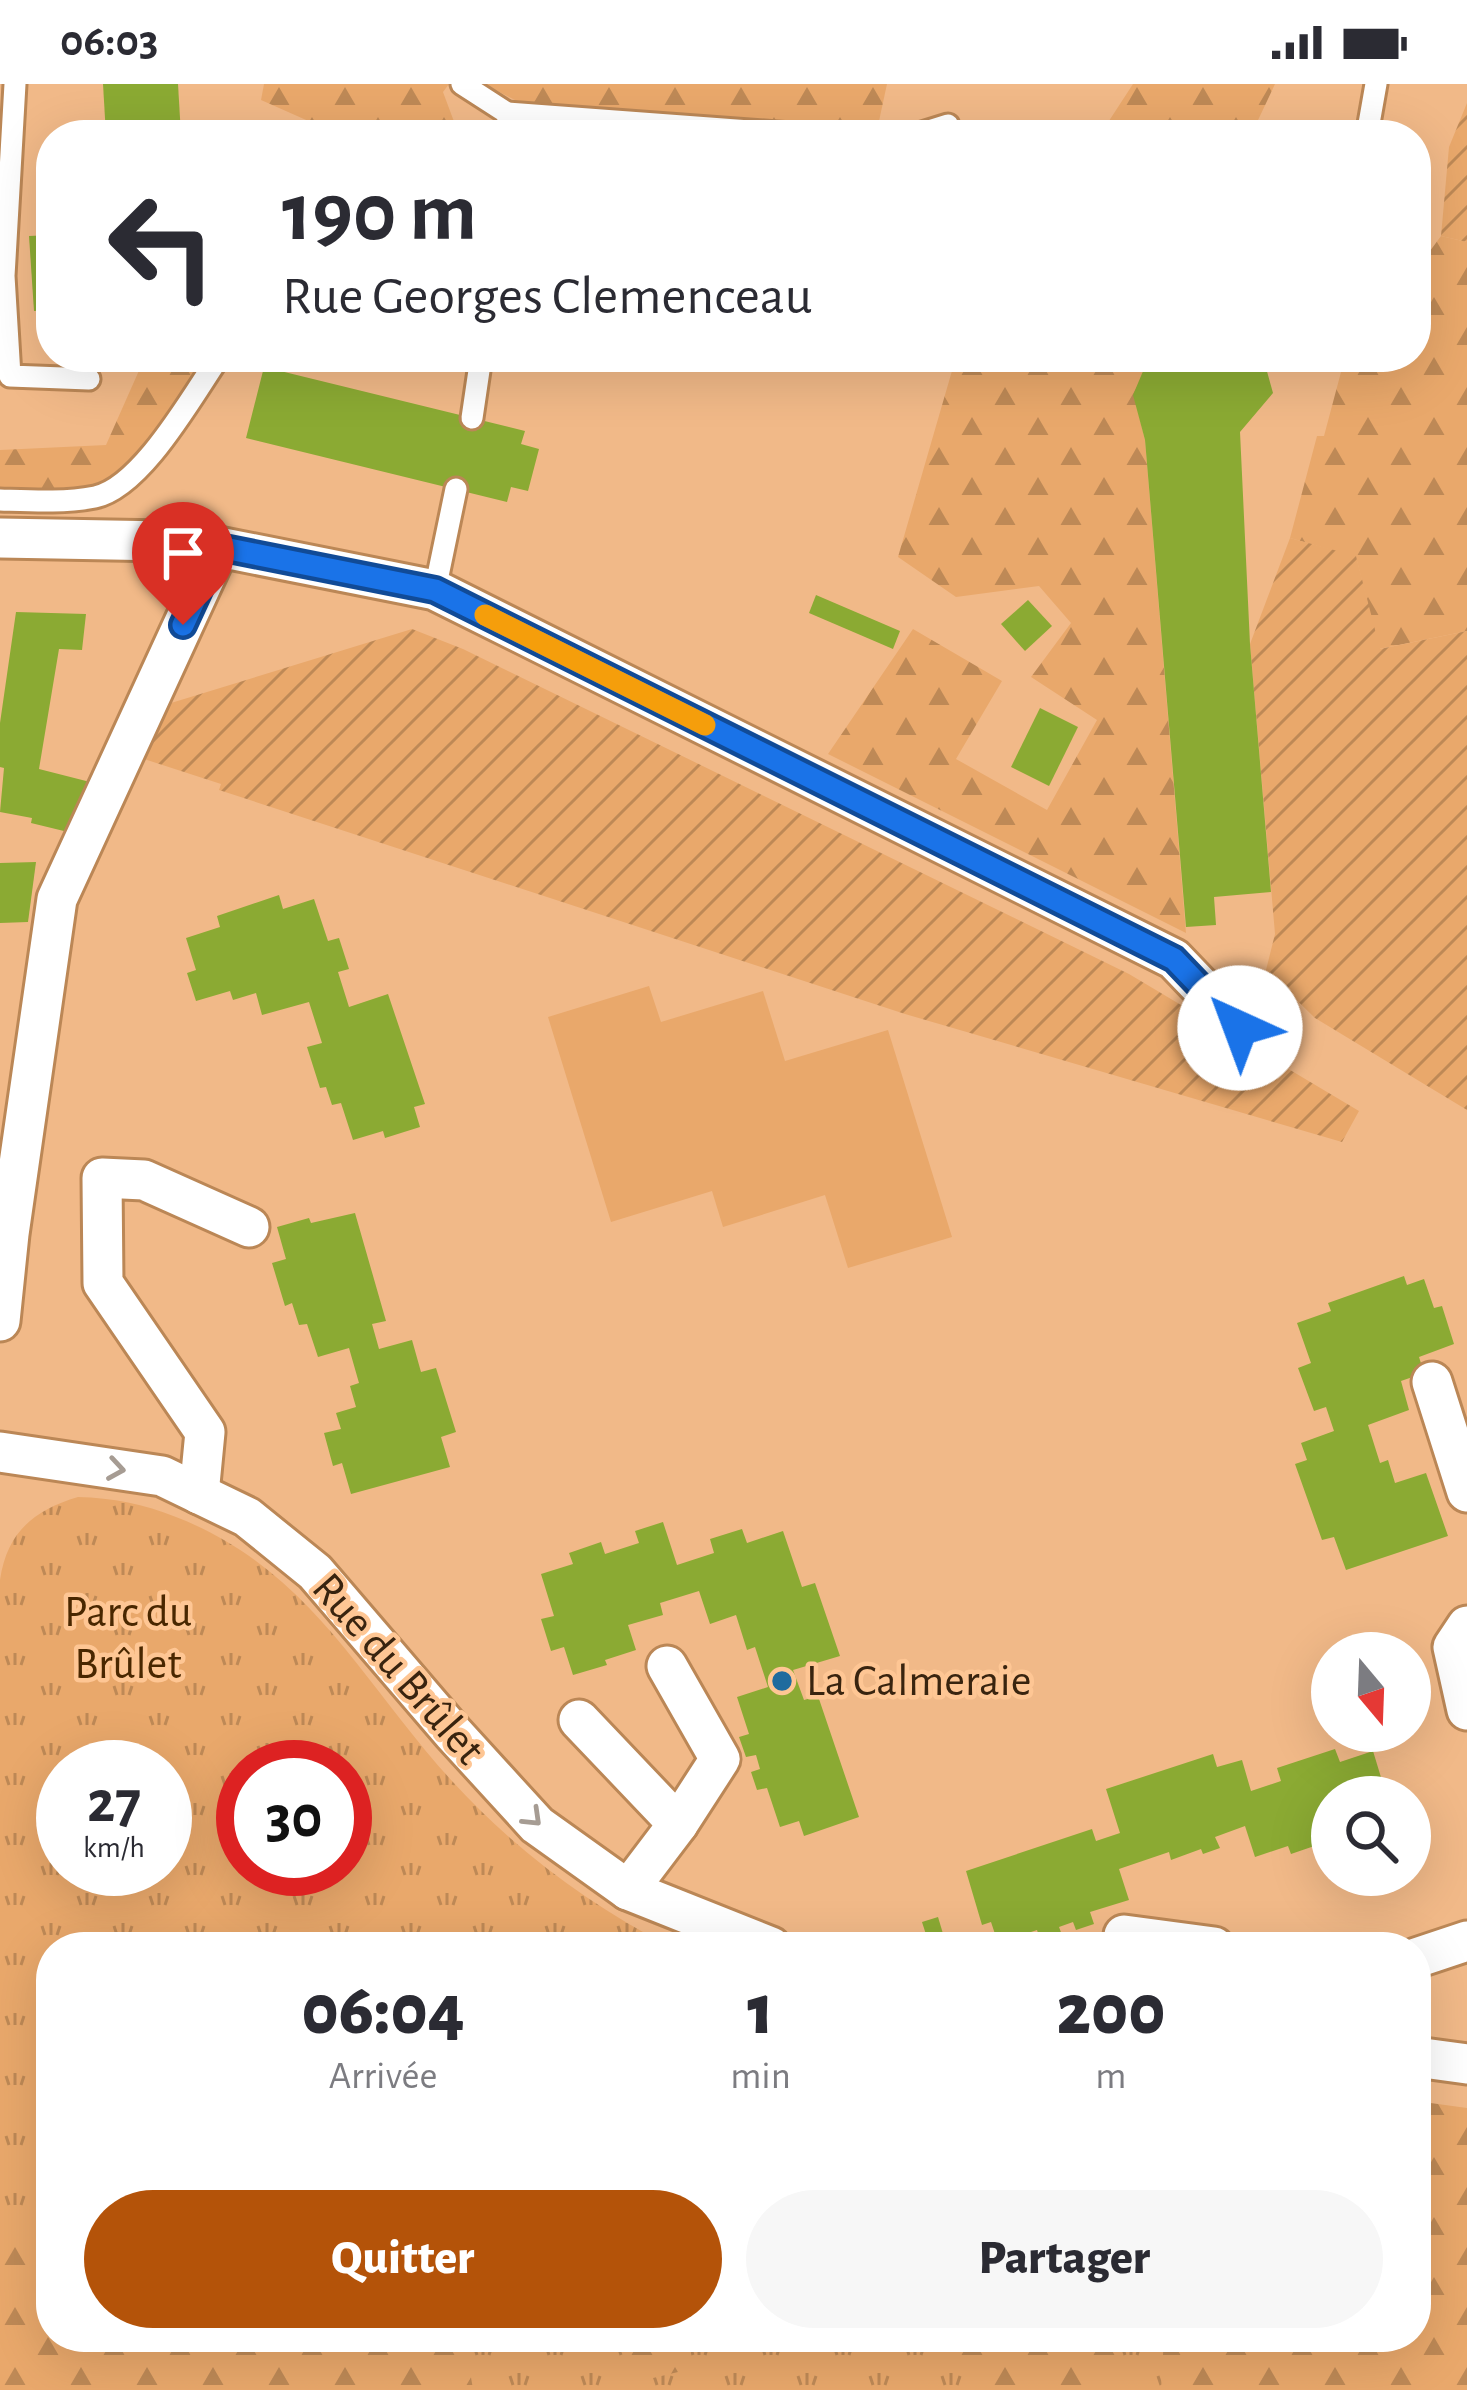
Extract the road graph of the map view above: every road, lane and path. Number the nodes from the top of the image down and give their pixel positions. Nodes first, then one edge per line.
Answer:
1 (15, 84) edge
2 (462, 84) edge
3 (1376, 84) edge
4 (503, 120) edge
5 (1369, 120) edge
6 (209, 372) edge
7 (479, 372) edge
8 (89, 380) dead end
9 (472, 418) dead end
10 (456, 489) dead end
11 (0, 500) edge
12 (0, 538) edge
13 (219, 547) junction
14 (435, 590) junction
15 (1240, 1028) dead end
16 (249, 1227) dead end
17 (0, 1321) edge
18 (1432, 1382) dead end
19 (0, 1452) edge
20 (1467, 1492) edge
21 (199, 1494) junction
22 (1467, 1626) edge
23 (667, 1666) dead end
24 (1467, 1710) edge
25 (579, 1720) dead end
26 (678, 1825) junction
27 (628, 1890) junction
28 (733, 1932) edge
29 (1467, 1942) edge
30 (1431, 1953) edge
31 (1431, 2059) edge
32 (1467, 2064) edge

1 - 8 lane
2 - 4 lane
3 - 5 lane
6 - 11 lane
7 - 9 lane
10 - 14 lane
12 - 13 street
13 - 14 street
13 - 17 street
14 - 15 street
16 - 21 street
18 - 20 street
19 -> 21 street, Rue du Brûlet
21 -> 27 street, Rue du Brûlet
22 - 24 street
23 - 26 street
25 - 26 street
26 - 27 street
27 - 28 street, Rue du Brûlet
29 - 30 street
31 - 32 street

